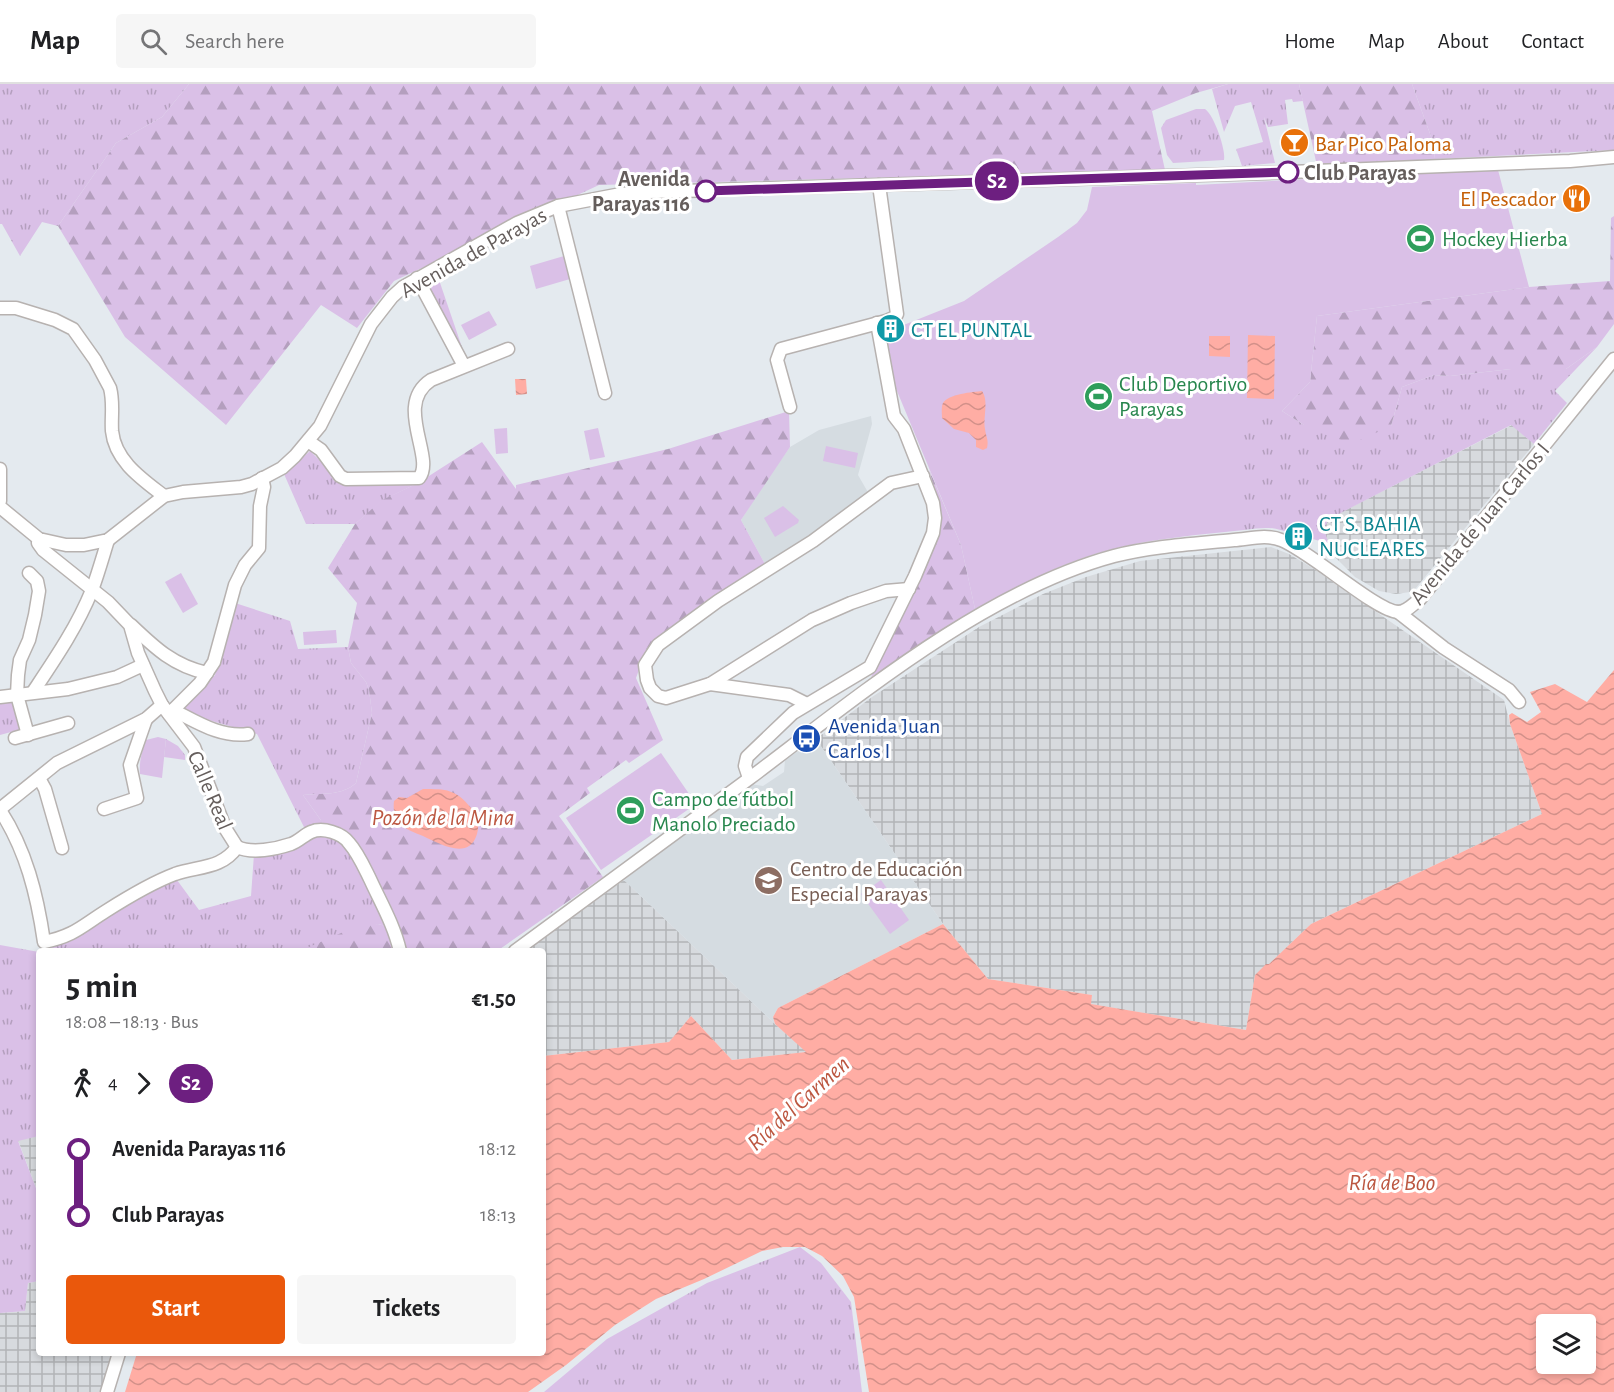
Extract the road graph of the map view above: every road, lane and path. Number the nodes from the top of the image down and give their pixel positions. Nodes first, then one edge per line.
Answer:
1 (1614, 157) edge
2 (879, 184) junction
3 (558, 206) junction
4 (417, 278) junction
5 (0, 308) edge
6 (877, 323) junction
7 (508, 349) dead end
8 (1614, 359) edge
9 (464, 366) junction
10 (605, 393) dead end
11 (790, 407) dead end
12 (308, 441) junction
13 (0, 469) edge
14 (923, 476) junction
15 (262, 478) junction
16 (164, 496) junction
17 (1, 511) edge
18 (39, 539) junction
19 (108, 540) junction
20 (29, 573) dead end
21 (92, 589) junction
22 (909, 589) junction
23 (1398, 612) junction
24 (130, 625) junction
25 (143, 665) junction
26 (207, 673) junction
27 (710, 684) junction
28 (33, 692) junction
29 (17, 695) junction
30 (0, 697) edge
31 (1519, 702) dead end
32 (807, 704) junction
33 (168, 710) junction
34 (146, 719) junction
35 (68, 723) dead end
36 (248, 734) dead end
37 (28, 735) junction
38 (15, 738) dead end
39 (39, 778) junction
40 (749, 778) junction
41 (0, 809) edge
42 (104, 809) dead end
43 (237, 847) junction
44 (62, 848) dead end
45 (399, 948) edge
46 (519, 948) edge
47 (118, 1356) edge
48 (107, 1392) edge

1 - 2 street, Avenida de Parayas
2 - 3 street, Avenida de Parayas
2 - 6 street
3 - 4 street, Avenida de Parayas
3 - 10 street
4 - 9 street
4 - 12 street, Avenida de Parayas
5 - 16 street
6 - 11 street
6 - 14 street
7 - 9 street
8 - 23 street, Avenida de Juan Carlos I
9 - 12 street
12 - 15 street, Avenida de Parayas
13 - 17 street
14 - 22 street
14 - 27 street
15 - 16 street, Avenida de Parayas
15 - 26 street
16 - 19 street, Avenida de Parayas
17 - 18 street, Avenida de Parayas
18 - 19 street, Avenida de Parayas
18 - 21 street, Calle Real
19 - 21 street
20 - 29 street
21 - 24 street, Calle Real
21 - 28 street
22 - 27 street
22 - 32 street
23 - 31 street
23 - 40 street, Avenida de Juan Carlos I
24 - 25 street, Calle Real
24 - 26 street
25 - 28 street
25 - 33 street, Calle Real
26 - 33 street
27 - 32 street
28 - 29 street
29 - 30 street
29 - 37 street
32 - 40 street
33 - 34 street
33 - 36 street
33 - 43 street, Calle Real
34 - 39 street
34 - 42 street
35 - 37 street
37 - 38 street
39 - 41 street
39 - 44 street
40 - 46 street, Avenida de Juan Carlos I
41 - 43 street, Calle Real
43 - 45 street
47 - 48 street

